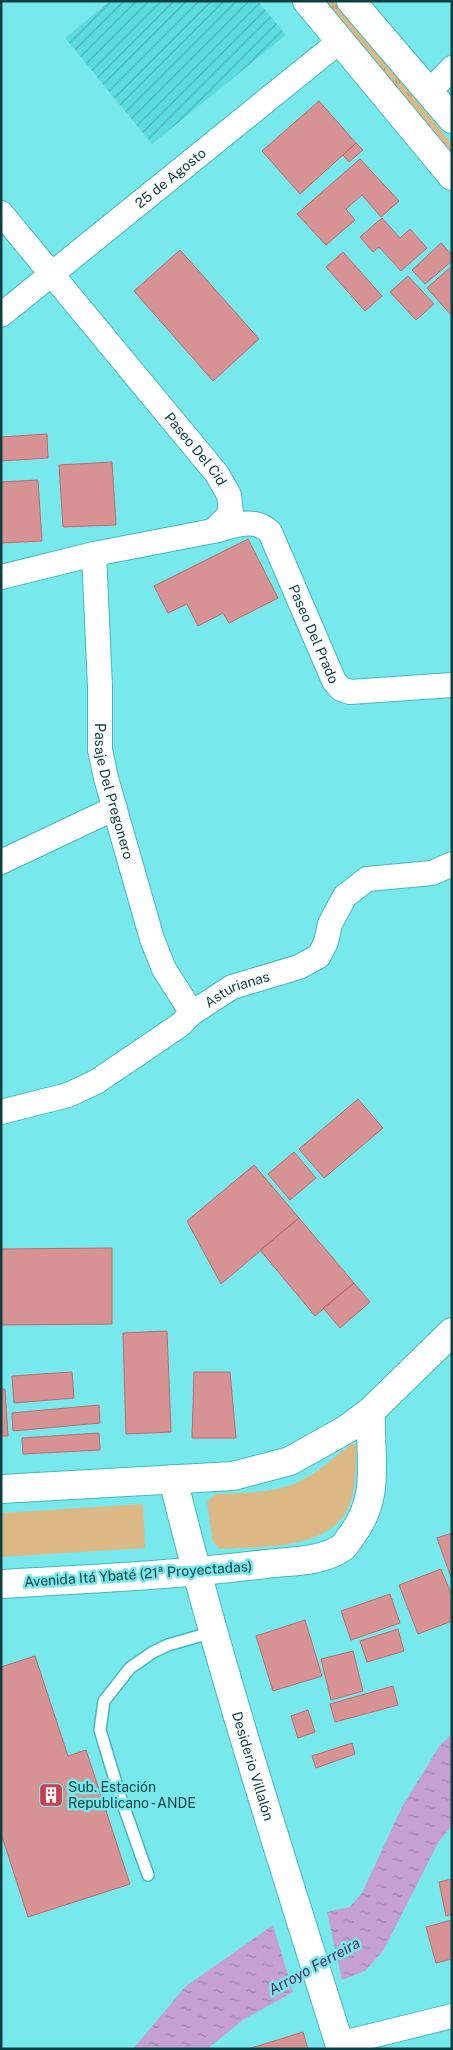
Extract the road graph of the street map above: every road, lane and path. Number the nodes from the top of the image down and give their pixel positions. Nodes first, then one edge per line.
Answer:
1 (307, 1) edge
2 (351, 1) edge
3 (340, 41) junction
4 (452, 68) edge
5 (428, 92) junction
6 (452, 120) edge
7 (452, 176) edge
8 (1, 213) edge
9 (52, 273) junction
10 (1, 315) edge
11 (212, 531) junction
12 (94, 554) junction
13 (1, 577) edge
14 (452, 685) edge
15 (115, 808) junction
16 (1, 862) edge
17 (452, 864) edge
18 (192, 1013) junction
19 (1, 1112) edge
20 (452, 1332) edge
21 (371, 1411) junction
22 (173, 1479) junction
23 (1, 1489) edge
24 (196, 1573) junction
25 (1, 1584) edge
26 (213, 1632) junction
27 (148, 1875) dead end
28 (452, 2016) edge
29 (340, 2046) edge

1 - 3 main road
2 - 5 main road
3 - 7 main road
3 - 9 street, 25 de Agosto
4 - 5 street
5 - 6 main road
8 - 9 street
9 - 10 street, 25 de Agosto
9 - 11 street, Paseo Del Cid
11 - 12 street
11 - 14 street, Paseo Del Prado
12 - 13 street
12 - 15 street, Pasaje Del Pregonero
15 - 16 street
15 - 18 street, Pasaje Del Pregonero
17 - 18 street, Asturianas
18 - 19 street, Asturianas
20 - 21 main road
21 - 22 main road
21 - 24 main road, Avenida Itá Ybaté (21ª Proyectadas)
22 - 23 main road
22 - 24 main road, Desiderio Villalón
24 - 25 main road, Avenida Itá Ybaté (21ª Proyectadas)
24 - 26 main road, Desiderio Villalón
26 - 27 lane
26 - 29 main road, Desiderio Villalón
28 - 29 street

